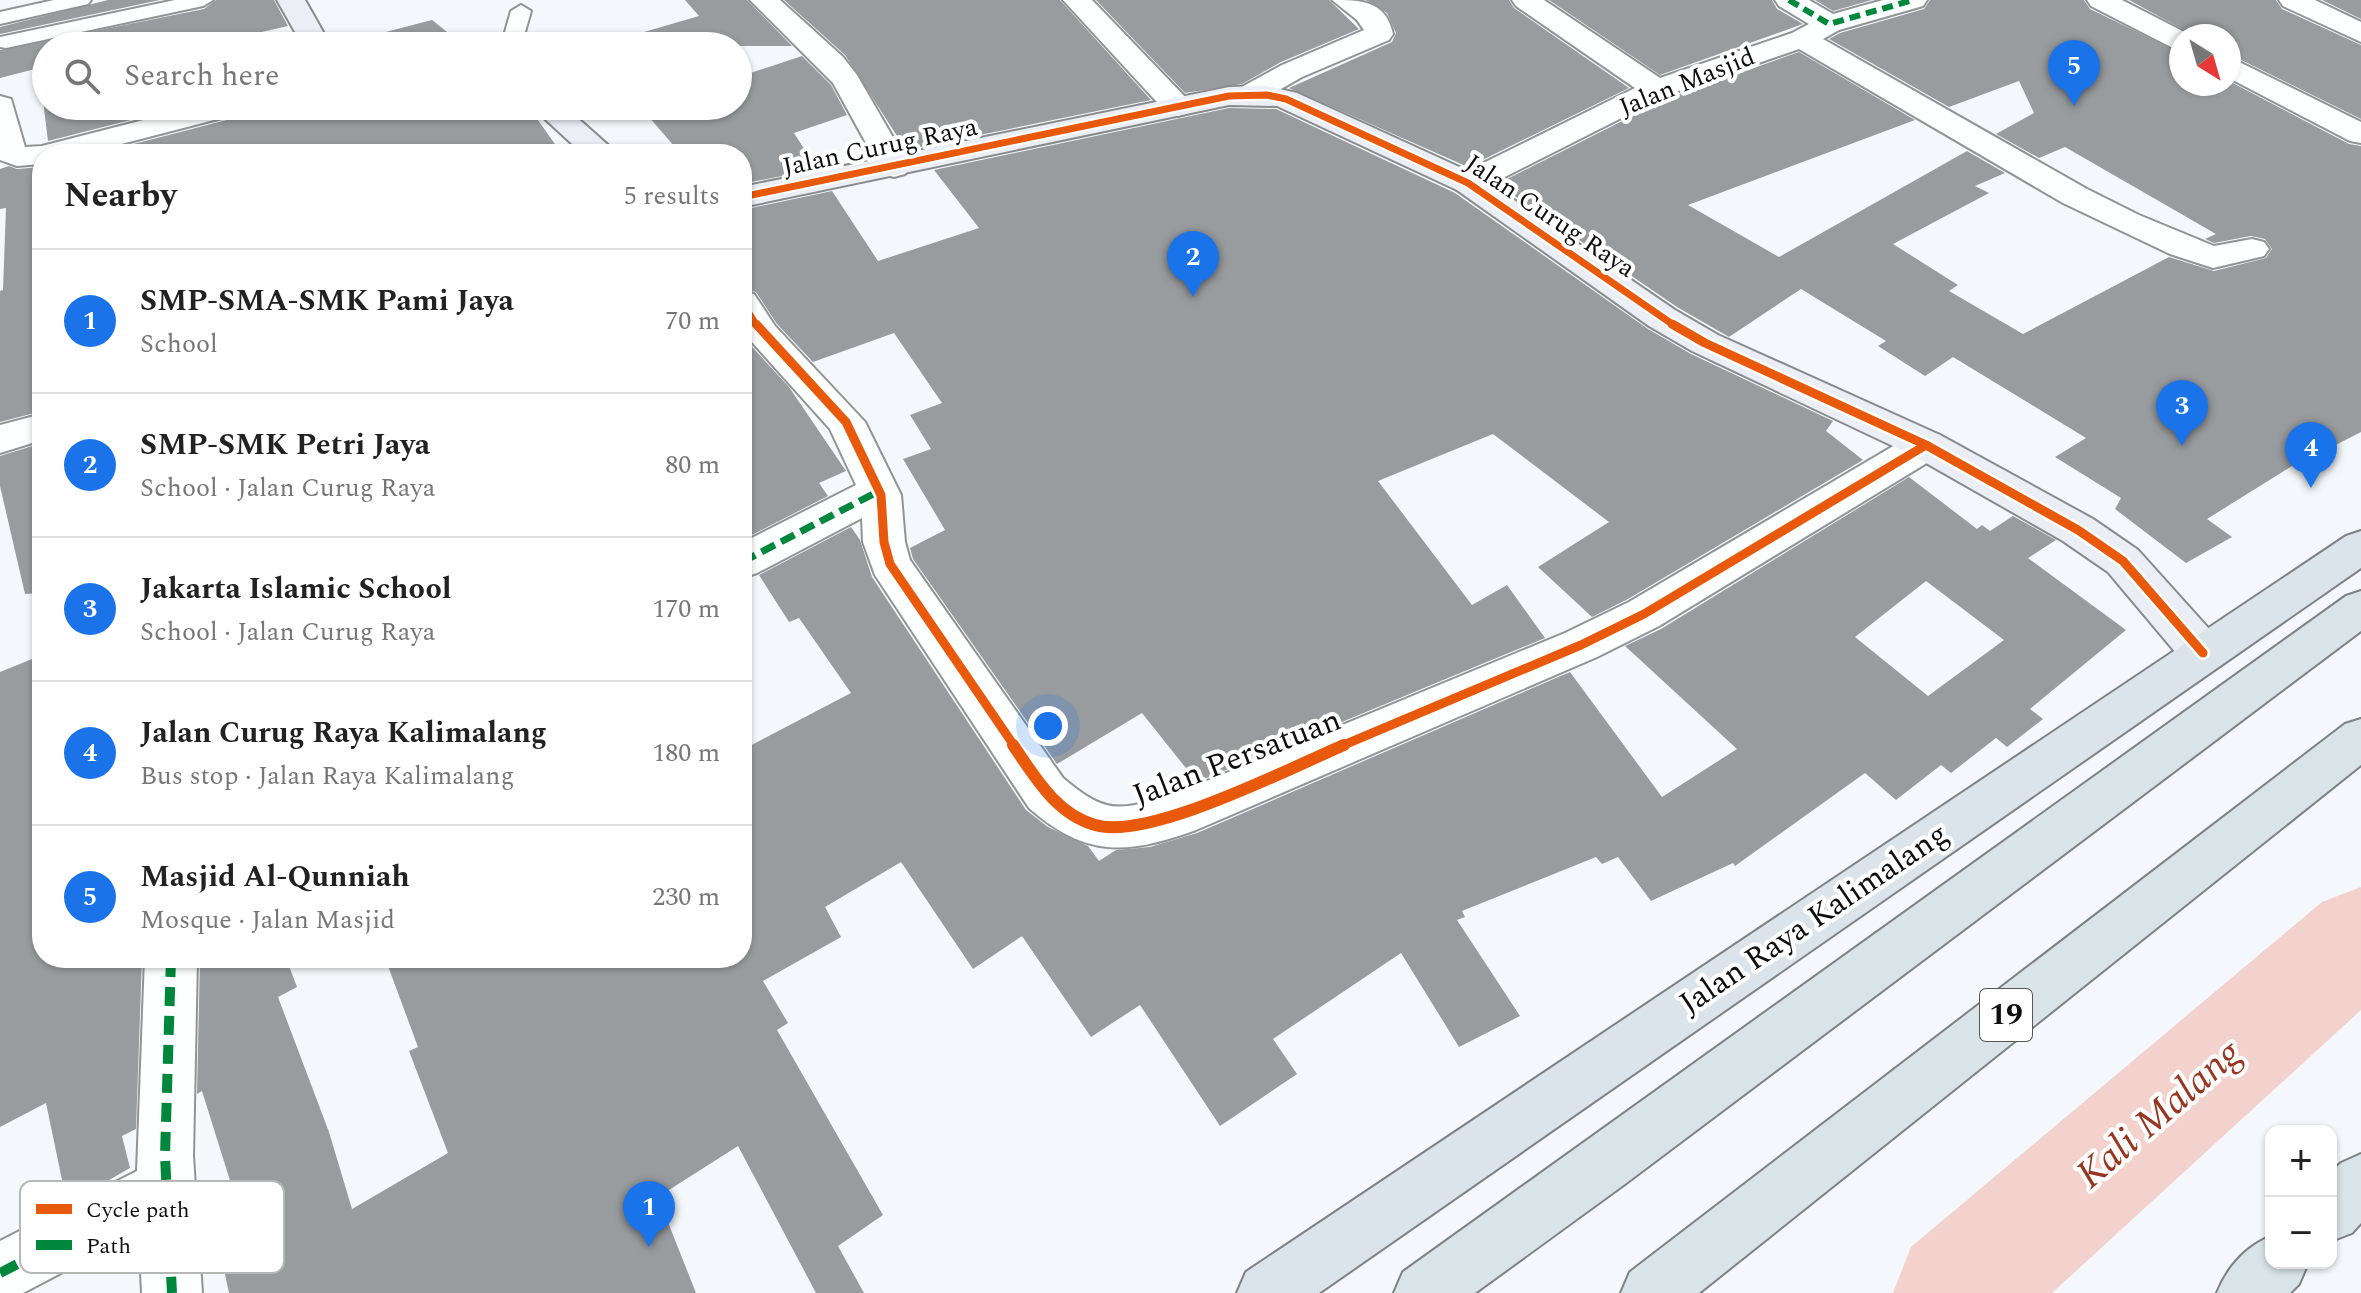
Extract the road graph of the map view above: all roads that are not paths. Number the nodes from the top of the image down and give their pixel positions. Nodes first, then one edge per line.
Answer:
1 (81, 0) edge
2 (203, 0) edge
3 (291, 0) edge
4 (764, 0) edge
5 (1077, 0) edge
6 (1346, 0) edge
7 (1526, 0) edge
8 (1789, 0) edge
9 (1913, 0) edge
10 (2101, 0) edge
11 (2293, 0) edge
12 (521, 11) dead end
13 (0, 18) edge
14 (1816, 31) junction
15 (53, 32) edge
16 (309, 32) edge
17 (515, 32) edge
18 (2361, 33) edge
19 (2169, 35) edge
20 (32, 36) edge
21 (6, 42) dead end
22 (2241, 72) edge
23 (1656, 89) junction
24 (1249, 95) junction
25 (0, 105) edge
26 (1178, 107) junction
27 (179, 120) edge
28 (562, 120) edge
29 (2361, 134) edge
30 (84, 144) edge
31 (590, 144) edge
32 (32, 157) edge
33 (894, 167) junction
34 (1468, 183) junction
35 (752, 195) edge
36 (2252, 249) dead end
37 (752, 318) edge
38 (32, 430) edge
39 (0, 439) edge
40 (1926, 445) junction
41 (879, 491) junction
42 (2361, 547) edge
43 (752, 557) edge
44 (2361, 608) edge
45 (2203, 653) junction
46 (2361, 738) edge
47 (171, 968) edge
48 (167, 1181) edge
49 (2361, 1183) edge
50 (2337, 1206) edge
51 (20, 1263) edge
52 (2272, 1269) edge
53 (0, 1273) edge
54 (171, 1273) edge
55 (172, 1293) edge
56 (1267, 1293) edge
57 (1424, 1293) edge
58 (1651, 1293) edge
59 (2247, 1293) edge

1 - 13 lane
2 - 15 lane
3 - 16 street
4 - 33 street
5 - 26 street
6 - 24 street
7 - 23 street
8 - 14 street
9 - 14 street, Jalan Masjid
10 - 19 street
11 - 18 street
12 - 17 lane
14 - 23 street, Jalan Masjid
14 - 36 street
20 - 21 lane
22 - 29 street
23 - 34 street, Jalan Masjid
24 - 26 street, Jalan Curug Raya
24 - 34 street, Jalan Curug Raya
25 - 32 street
26 - 33 street, Jalan Curug Raya
27 - 30 street
28 - 31 street
33 - 35 street, Jalan Curug Raya
34 - 40 street, Jalan Curug Raya
37 - 41 street, Jalan Persatuan
38 - 39 street
40 - 41 street, Jalan Persatuan
40 - 45 street, Jalan Curug Raya
41 - 43 street
42 - 45 main road, Jalan Raya Kalimalang
44 - 57 highway
45 - 56 main road, Jalan Raya Kalimalang
46 - 58 highway, 19
47 - 48 street
49 - 50 highway
51 - 53 street
52 - 59 highway
54 - 55 street

